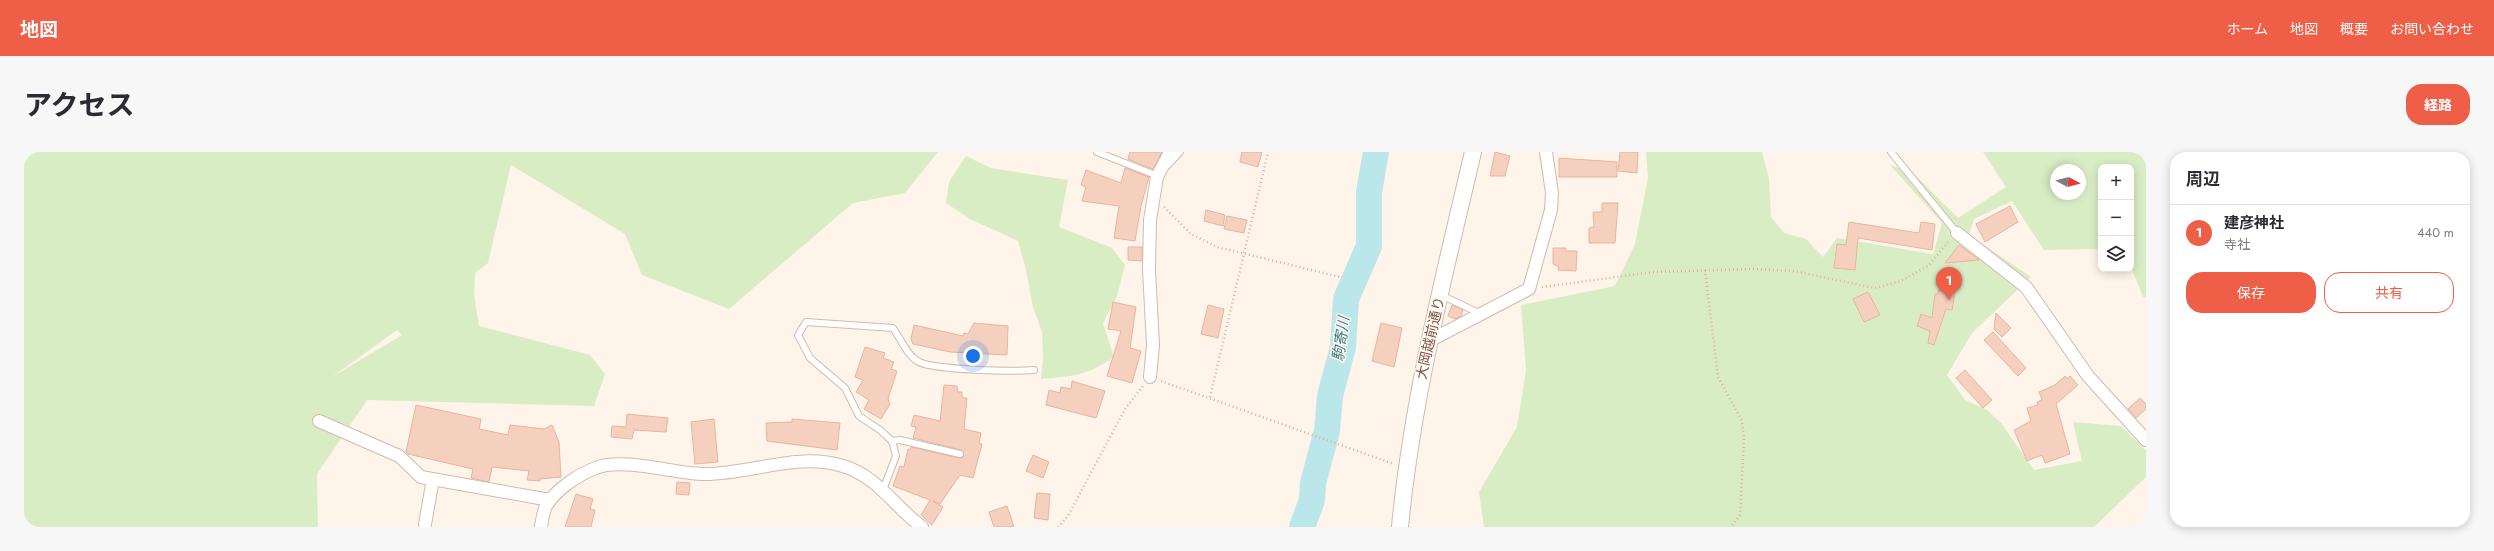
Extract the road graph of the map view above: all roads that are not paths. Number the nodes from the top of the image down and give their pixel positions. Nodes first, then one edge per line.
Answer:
1 (1097, 152) edge
2 (1170, 152) edge
3 (1180, 152) edge
4 (1473, 152) edge
5 (1546, 152) edge
6 (1891, 152) edge
7 (1157, 177) junction
8 (1957, 233) joint
9 (1440, 294) junction
10 (1481, 314) junction
11 (1429, 341) junction
12 (1034, 370) dead end
13 (1150, 377) road end
14 (319, 421) dead end
15 (2146, 440) edge
16 (892, 441) junction
17 (960, 454) dead end
18 (433, 479) junction
19 (883, 490) junction
20 (550, 500) junction
21 (425, 524) dead end
22 (541, 527) edge
23 (922, 527) edge
24 (1400, 527) edge

1 - 7 lane
2 - 7 street
3 - 7 lane
4 - 9 street, 大岡越前通り
5 - 10 street
6 - 8 lane
7 - 13 street
8 - 15 street
9 - 10 lane
9 - 11 street, 大岡越前通り
10 - 11 street
11 - 24 street, 大岡越前通り
12 - 16 lane
14 - 18 street
16 - 17 lane
16 - 19 lane
18 - 20 street
18 - 21 street
19 - 20 street
19 - 23 street
20 - 22 street

